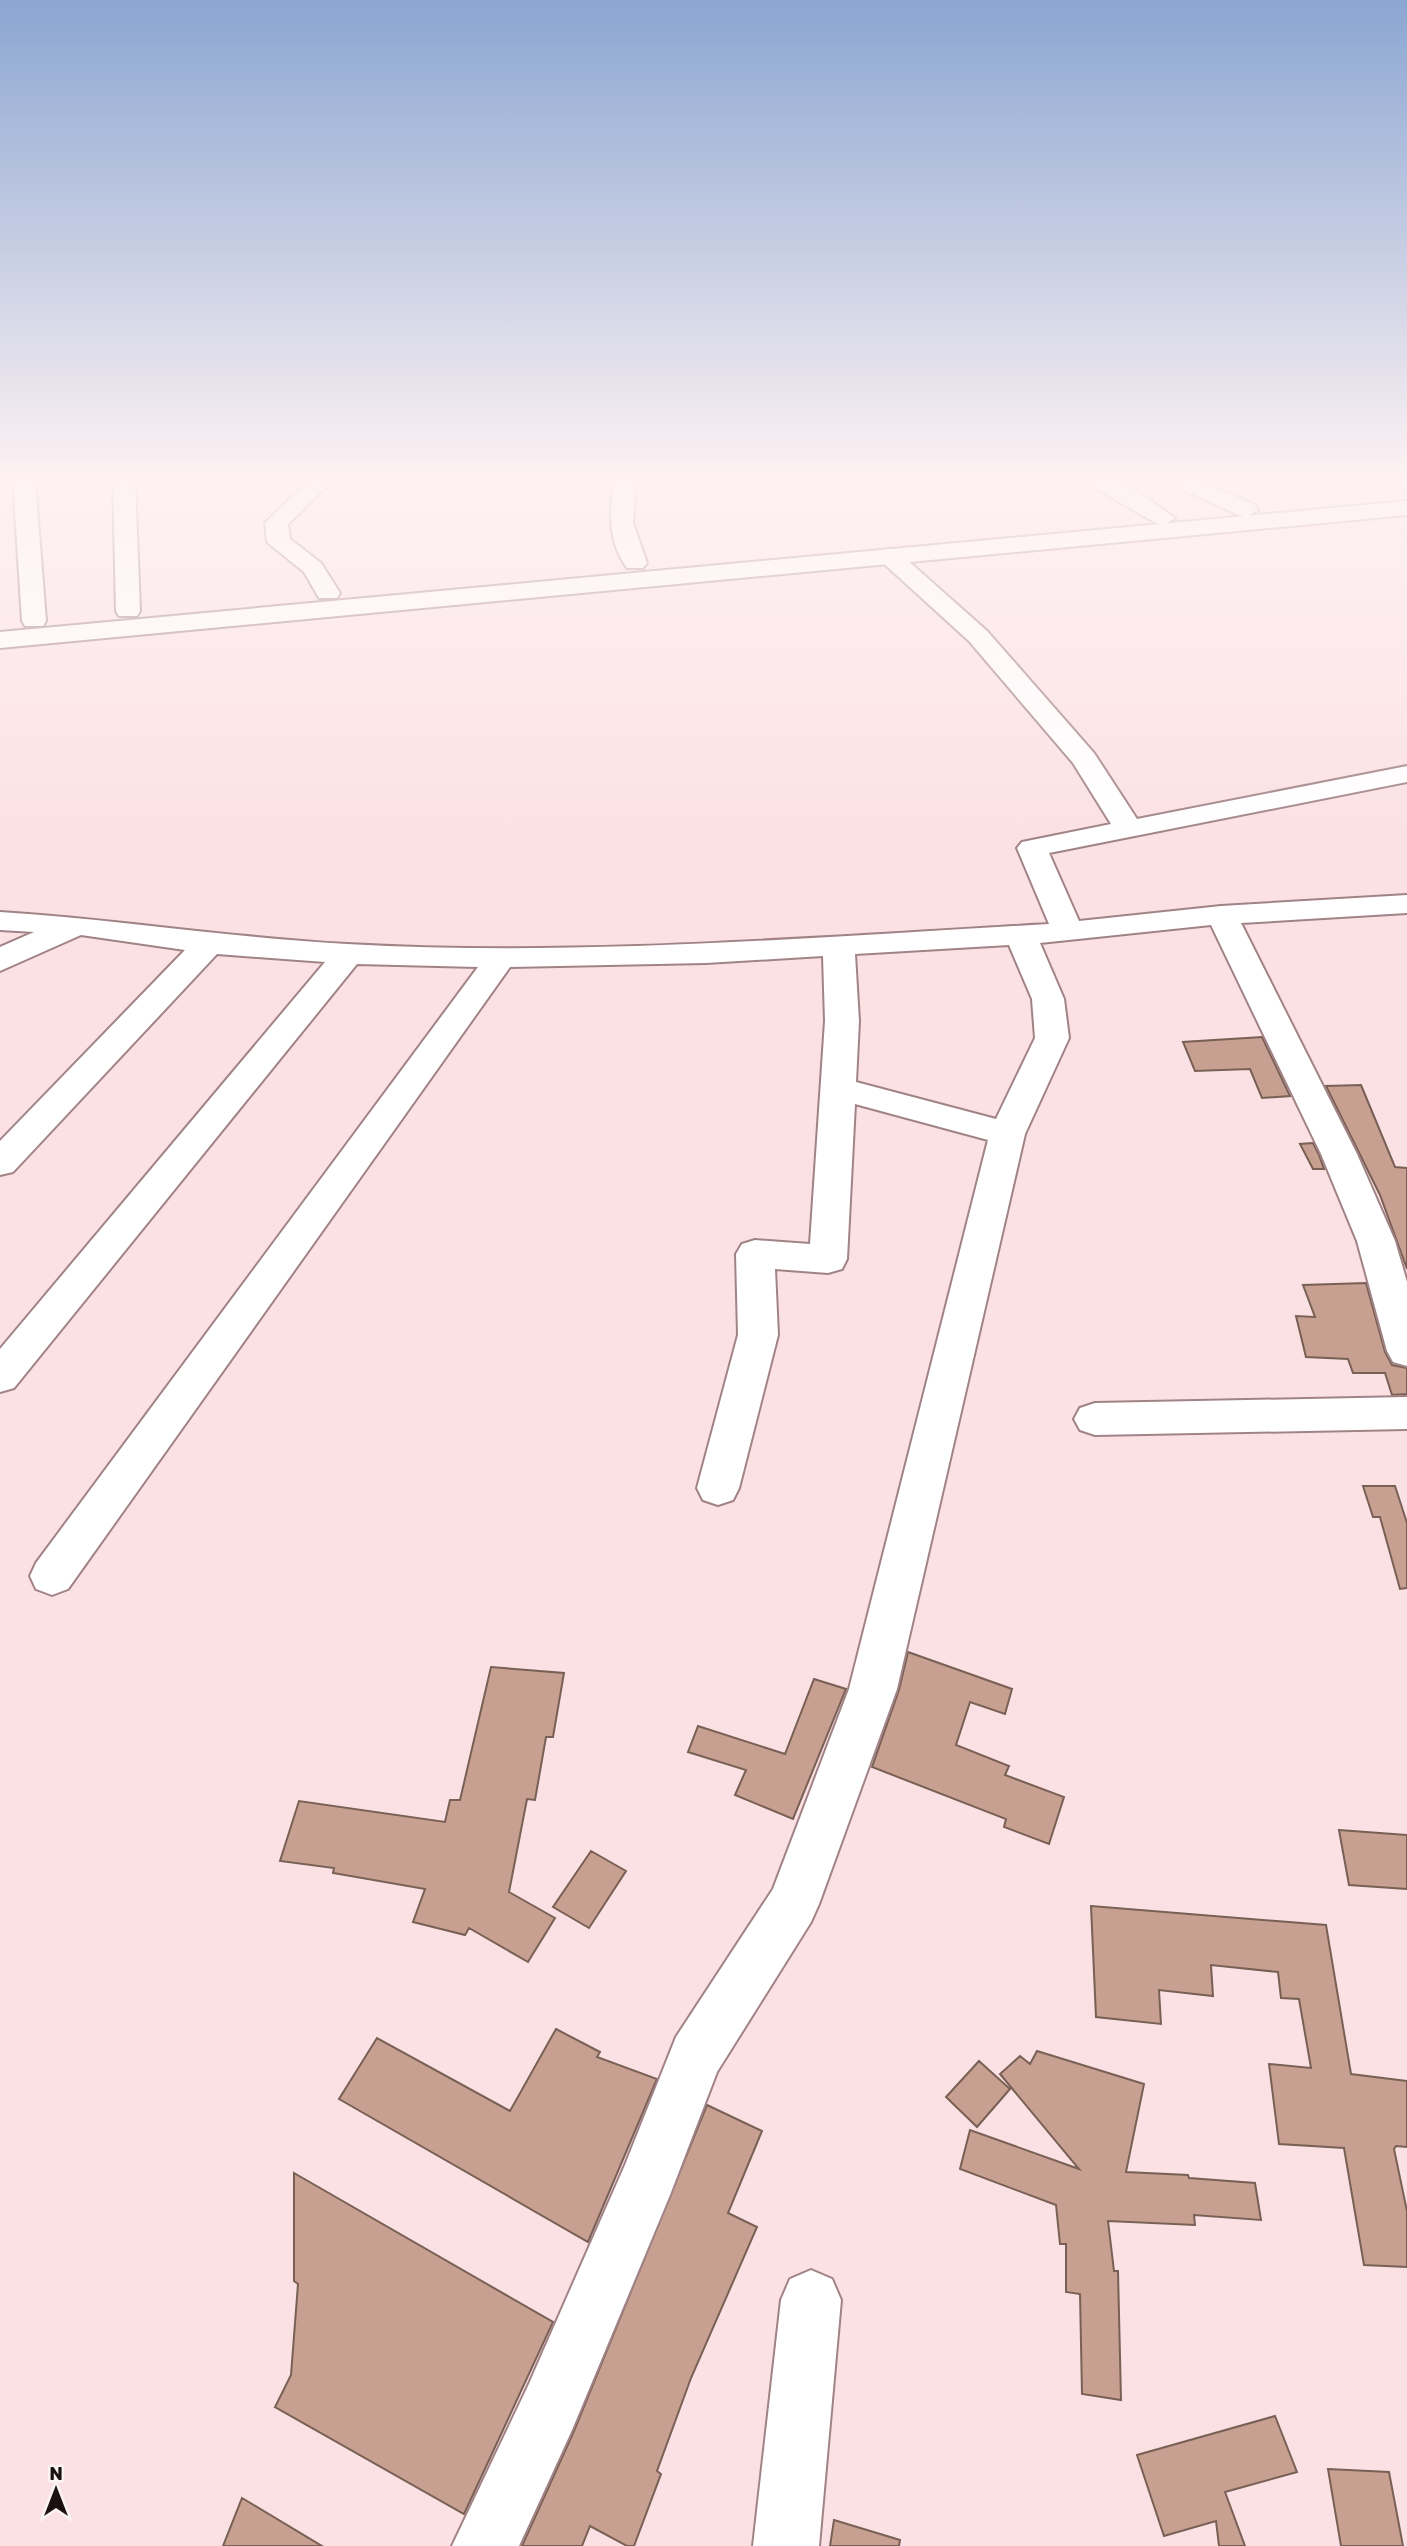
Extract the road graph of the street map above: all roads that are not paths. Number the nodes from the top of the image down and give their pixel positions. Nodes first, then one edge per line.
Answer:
1 (32, 600) edge
2 (128, 600) edge
3 (252, 600) edge
4 (390, 600) edge
5 (938, 600) edge
6 (128, 611) junction
7 (34, 621) junction
8 (0, 624) edge
9 (0, 640) edge
10 (1407, 774) edge
11 (1130, 830) junction
12 (1407, 904) edge
13 (1221, 915) junction
14 (0, 921) edge
15 (83, 926) junction
16 (1069, 932) junction
17 (1021, 935) junction
18 (209, 944) junction
19 (839, 946) junction
20 (348, 954) junction
21 (501, 958) junction
22 (0, 961) edge
23 (838, 1088) junction
24 (1007, 1134) junction
25 (0, 1163) edge
26 (1407, 1351) edge
27 (0, 1377) edge
28 (1407, 1413) edge
29 (1095, 1419) dead end
30 (718, 1488) dead end
31 (52, 1576) dead end
32 (811, 2300) dead end
33 (485, 2546) edge
34 (786, 2546) edge

1 - 7 street
2 - 6 street
3 - 6 street
4 - 9 street
5 - 11 street
6 - 7 street
7 - 8 street
10 - 11 street
11 - 16 street
12 - 13 street
13 - 16 street
13 - 26 street
14 - 15 street
15 - 18 street
15 - 22 street
16 - 17 street
17 - 19 street
17 - 24 street
18 - 20 street
18 - 25 street
19 - 21 street
19 - 23 street
20 - 21 street
20 - 27 street
21 - 31 street
23 - 24 street
23 - 30 street
24 - 33 street
28 - 29 street
32 - 34 street

